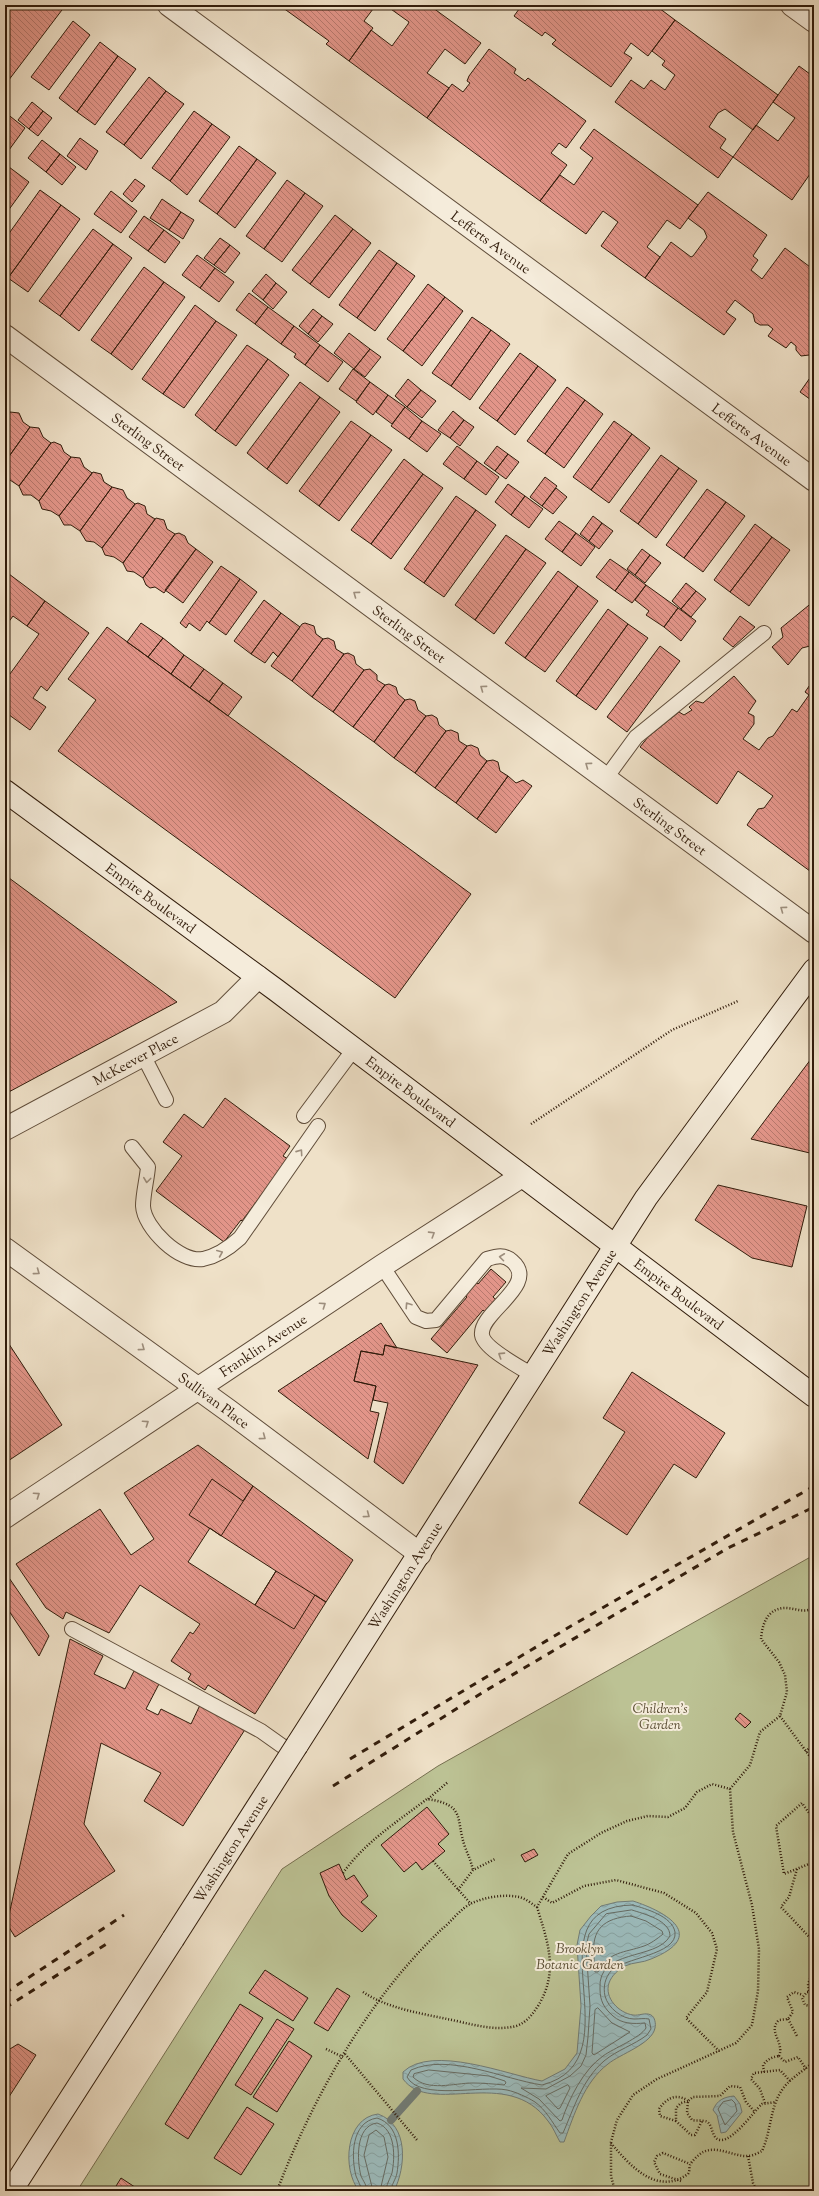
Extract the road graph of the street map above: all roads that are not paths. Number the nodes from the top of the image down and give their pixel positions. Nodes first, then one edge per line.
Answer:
1 (169, 5) edge
2 (792, 5) edge
3 (814, 21) edge
4 (5, 336) edge
5 (814, 480) edge
6 (764, 633) dead end
7 (606, 778) junction
8 (5, 791) edge
9 (814, 932) edge
10 (814, 970) edge
11 (258, 977) junction
12 (354, 1049) junction
13 (143, 1055) junction
14 (166, 1100) dead end
15 (304, 1116) dead end
16 (318, 1126) dead end
17 (5, 1129) edge
18 (132, 1147) dead end
19 (522, 1176) junction
20 (615, 1246) junction
21 (5, 1249) edge
22 (382, 1266) junction
23 (534, 1376) junction
24 (197, 1389) junction
25 (814, 1396) edge
26 (5, 1517) edge
27 (420, 1554) junction
28 (72, 1630) dead end
29 (295, 1749) junction
30 (11, 2191) edge

1 - 5 street, Lefferts Avenue
2 - 3 street
7 -> 4 street, Sterling Street
6 - 7 lane
9 -> 7 street, Sterling Street
8 - 11 street, Empire Boulevard
10 - 20 street, Washington Avenue
11 - 12 street, Empire Boulevard
11 - 13 street, McKeever Place
12 - 15 lane
12 - 19 street, Empire Boulevard
13 - 14 lane
13 - 17 street, McKeever Place
18 -> 16 lane
19 - 20 street, Empire Boulevard
22 -> 19 street, Franklin Avenue
20 - 23 street, Washington Avenue
20 - 25 street, Empire Boulevard
21 -> 24 street, Sullivan Place
23 -> 22 lane
24 -> 22 street, Franklin Avenue
23 - 27 street, Washington Avenue
26 -> 24 street, Franklin Avenue
24 -> 27 street, Sullivan Place
27 - 29 street, Washington Avenue
28 - 29 lane
29 - 30 street, Washington Avenue, bridge

